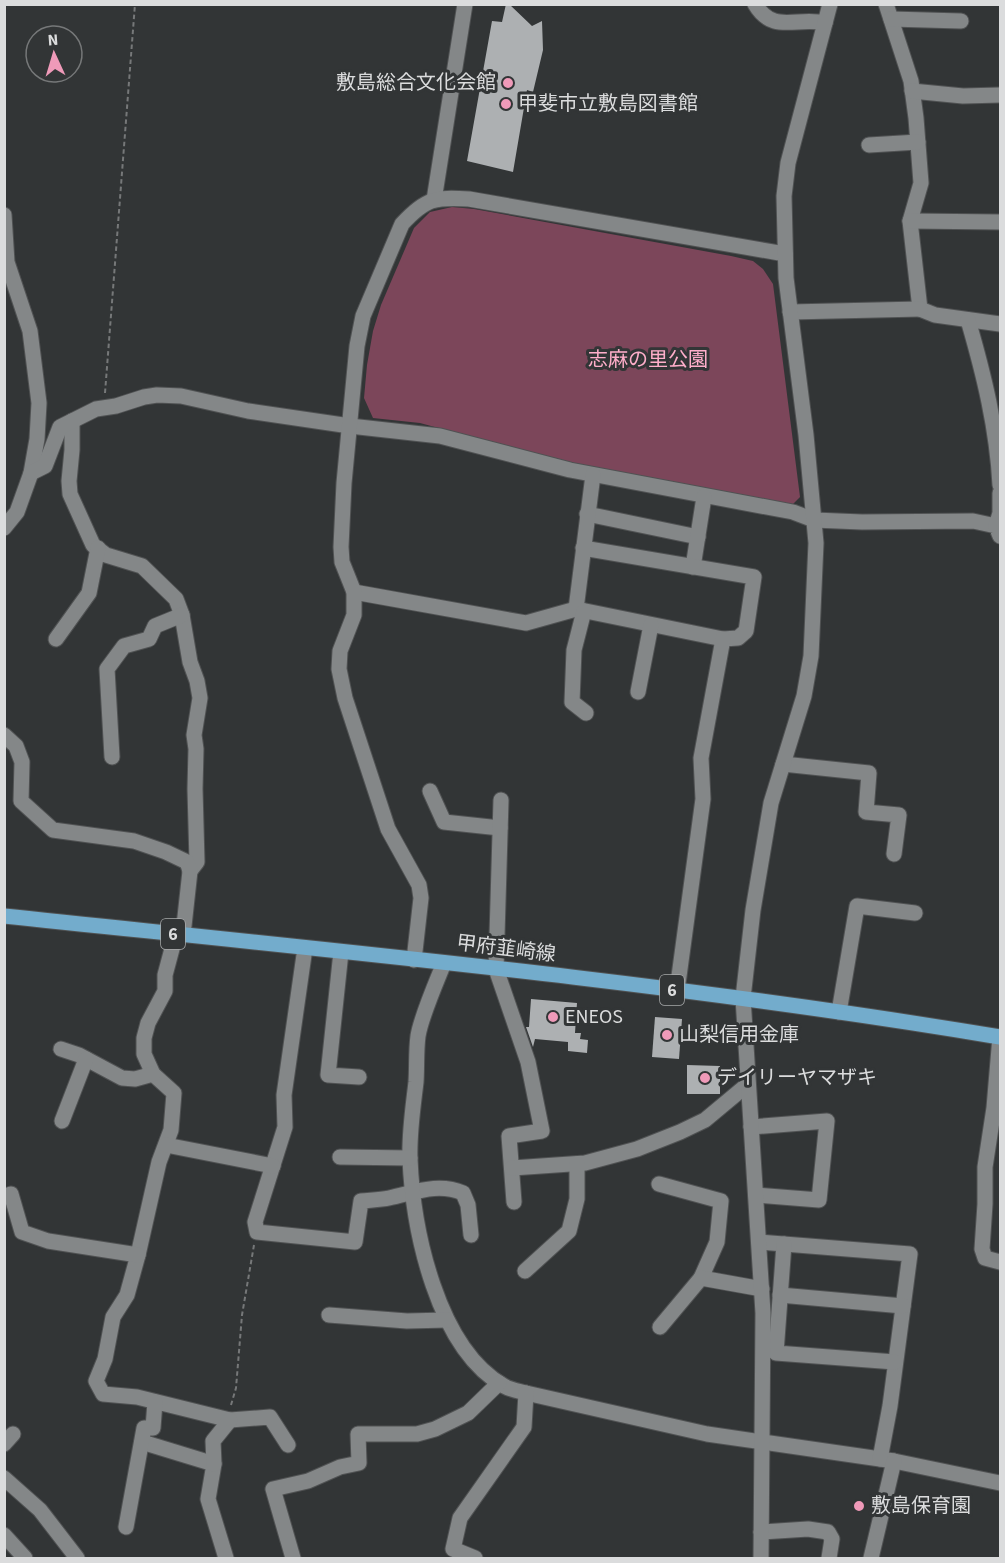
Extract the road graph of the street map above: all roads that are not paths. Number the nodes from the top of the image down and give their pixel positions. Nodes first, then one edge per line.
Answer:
1 (465, 4) edge
2 (755, 4) edge
3 (830, 4) edge
4 (888, 12) edge
5 (961, 21) dead end
6 (825, 23) junction
7 (912, 91) junction
8 (1000, 95) edge
9 (918, 142) junction
10 (869, 145) dead end
11 (434, 200) junction
12 (4, 215) edge
13 (910, 221) junction
14 (1000, 222) edge
15 (785, 254) junction
16 (7, 267) edge
17 (921, 309) junction
18 (790, 312) junction
19 (968, 320) junction
20 (1000, 324) edge
21 (72, 421) junction
22 (350, 426) junction
23 (31, 473) junction
24 (593, 475) junction
25 (1000, 485) edge
26 (1000, 493) edge
27 (704, 496) junction
28 (588, 514) junction
29 (814, 520) junction
30 (4, 528) edge
31 (998, 531) edge
32 (698, 537) junction
33 (98, 548) junction
34 (583, 548) junction
35 (693, 567) junction
36 (354, 592) junction
37 (580, 610) junction
38 (182, 615) junction
39 (651, 624) junction
40 (56, 639) dead end
41 (723, 639) junction
42 (638, 692) dead end
43 (586, 713) dead end
44 (4, 735) edge
45 (112, 757) dead end
46 (783, 764) junction
47 (430, 791) dead end
48 (501, 800) dead end
49 (500, 828) junction
50 (894, 854) dead end
51 (190, 870) junction
52 (915, 913) dead end
53 (4, 916) edge
54 (180, 935) junction
55 (305, 948) junction
56 (341, 952) junction
57 (414, 960) junction
58 (444, 963) junction
59 (496, 969) junction
60 (677, 991) junction
61 (743, 998) junction
62 (839, 1012) junction
63 (1000, 1037) edge
64 (61, 1049) dead end
65 (86, 1059) junction
66 (153, 1074) junction
67 (359, 1077) dead end
68 (747, 1085) junction
69 (62, 1121) dead end
70 (751, 1127) junction
71 (165, 1145) junction
72 (340, 1157) dead end
73 (410, 1158) junction
74 (577, 1164) junction
75 (273, 1166) junction
76 (512, 1168) junction
77 (659, 1184) dead end
78 (413, 1192) junction
79 (756, 1196) junction
80 (4, 1197) edge
81 (514, 1202) dead end
82 (471, 1234) dead end
83 (759, 1242) junction
84 (784, 1244) junction
85 (138, 1255) junction
86 (1000, 1262) edge
87 (525, 1272) dead end
88 (701, 1278) junction
89 (762, 1289) junction
90 (780, 1295) junction
91 (903, 1306) junction
92 (329, 1315) dead end
93 (447, 1320) junction
94 (660, 1327) dead end
95 (896, 1362) junction
96 (499, 1383) junction
97 (526, 1393) junction
98 (155, 1401) junction
99 (230, 1420) junction
100 (763, 1441) junction
101 (142, 1442) junction
102 (288, 1445) dead end
103 (887, 1460) junction
104 (214, 1464) junction
105 (4, 1478) edge
106 (1000, 1484) edge
107 (126, 1527) dead end
108 (761, 1532) junction
109 (4, 1535) edge
110 (452, 1554) edge
111 (25, 1558) edge
112 (77, 1558) edge
113 (226, 1558) edge
114 (293, 1558) edge
115 (475, 1558) edge
116 (761, 1558) edge
117 (829, 1558) edge
118 (871, 1558) edge

1 - 11 street
2 - 6 street
3 - 6 street
4 - 5 street
4 - 7 street
6 - 15 street
7 - 8 street
7 - 9 street
9 - 10 street
9 - 13 street
11 - 15 street
11 - 22 street
12 - 16 street
13 - 14 street
13 - 17 street
15 - 18 street
16 - 23 street
17 - 18 street
17 - 19 street
18 - 29 street
19 - 20 street
19 - 25 street
21 - 22 street
21 - 23 street
21 - 33 street
22 - 24 street
22 - 36 street
23 - 30 street
24 - 27 street
24 - 28 street
26 - 31 street
27 - 29 street
27 - 32 street
28 - 32 street
28 - 34 street
29 - 31 street
29 - 46 street
32 - 35 street
33 - 38 street
33 - 40 street
34 - 35 street
34 - 37 street
35 - 41 street
36 - 37 street
36 - 57 street
37 - 39 street
37 - 43 street
38 - 45 street
38 - 51 street
39 - 41 street
39 - 42 street
41 - 60 street
44 - 51 street
46 - 50 street
46 - 61 street
47 - 49 street
48 - 49 street
49 - 59 street
51 - 54 street
52 - 62 street
53 - 54 main road, 甲府韮崎線 / 6
54 - 55 main road, 甲府韮崎線 / 6
54 - 66 street
55 - 56 main road, 甲府韮崎線 / 6
55 - 75 street
56 - 57 main road, 甲府韮崎線 / 6
56 - 67 street
57 - 58 main road, 甲府韮崎線 / 6
58 - 59 main road, 甲府韮崎線 / 6
58 - 73 street
59 - 60 main road, 甲府韮崎線 / 6
59 - 76 street
60 - 61 main road, 甲府韮崎線 / 6
61 - 62 main road, 甲府韮崎線 / 6
61 - 68 street
62 - 63 main road, 甲府韮崎線 / 6
63 - 86 street
64 - 65 street
65 - 66 street
65 - 69 street
66 - 71 street
68 - 70 street
68 - 74 street
70 - 79 street
70 - 79 street
71 - 75 street
71 - 85 street
72 - 73 street
73 - 78 street
74 - 76 street
74 - 87 street
75 - 78 street
76 - 81 street
77 - 88 street
78 - 82 street
78 - 93 street
79 - 83 street
80 - 85 street
83 - 84 street
83 - 89 street
84 - 90 street
84 - 91 street
85 - 98 street
88 - 89 street
88 - 94 street
89 - 100 street
90 - 91 street
90 - 95 street
91 - 95 street
92 - 93 street
93 - 96 street
95 - 103 street
96 - 97 street
96 - 114 street
97 - 100 street
97 - 110 street
98 - 99 street
98 - 101 street
99 - 102 street
99 - 104 street
100 - 103 street
100 - 108 street
101 - 104 street
101 - 107 street
103 - 106 street
103 - 118 street
104 - 113 street
105 - 112 street
108 - 116 street
108 - 117 street
109 - 111 street
110 - 115 street

